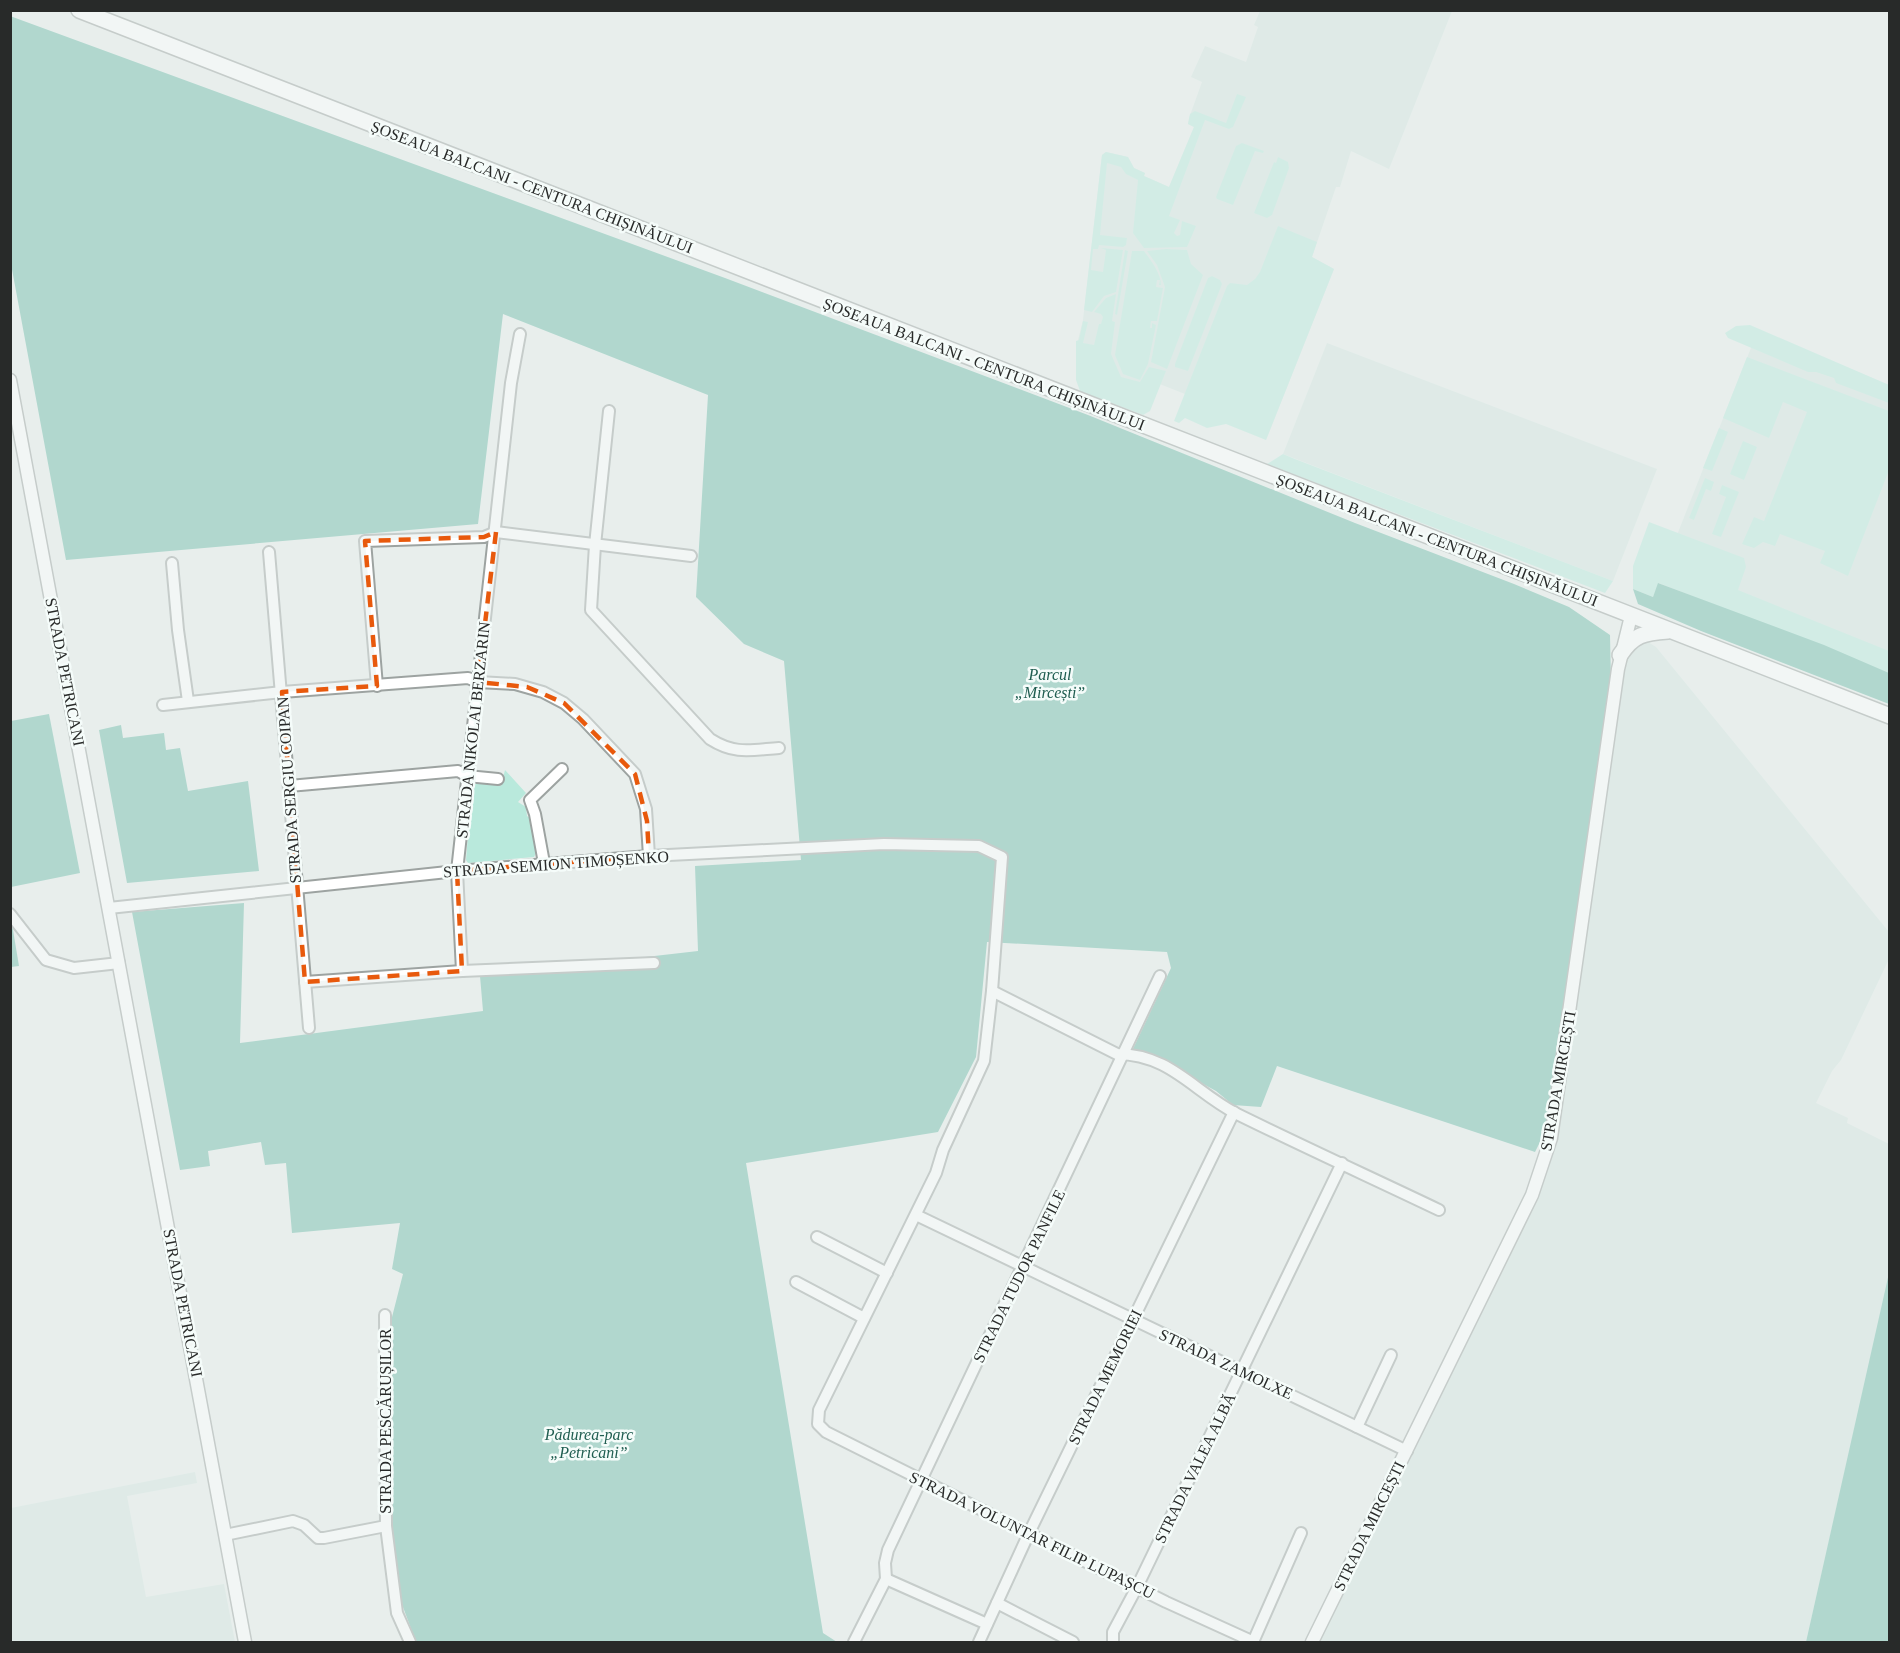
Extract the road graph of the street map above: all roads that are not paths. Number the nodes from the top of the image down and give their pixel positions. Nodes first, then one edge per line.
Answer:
1 (80, 10) edge
2 (520, 334) dead end
3 (10, 380) edge
4 (609, 411) dead end
5 (496, 532) junction
6 (595, 545) junction
7 (269, 552) dead end
8 (691, 556) dead end
9 (172, 563) dead end
10 (1631, 615) junction
11 (1671, 631) junction
12 (1620, 655) junction
13 (478, 682) junction
14 (377, 686) junction
15 (282, 692) junction
16 (188, 701) junction
17 (163, 705) dead end
18 (1890, 716) edge
19 (779, 748) dead end
20 (562, 769) dead end
21 (468, 776) junction
22 (498, 779) dead end
23 (290, 786) junction
24 (649, 856) junction
25 (544, 863) junction
26 (457, 871) junction
27 (297, 887) junction
28 (109, 908) junction
29 (10, 914) edge
30 (119, 963) junction
31 (654, 963) dead end
32 (462, 971) junction
33 (1160, 976) dead end
34 (305, 982) junction
35 (992, 991) junction
36 (309, 1028) dead end
37 (1124, 1054) junction
38 (1234, 1112) junction
39 (1342, 1163) junction
40 (1439, 1210) dead end
41 (916, 1215) junction
42 (817, 1237) dead end
43 (1024, 1267) junction
44 (887, 1272) junction
45 (796, 1282) dead end
46 (385, 1316) dead end
47 (864, 1318) junction
48 (1132, 1320) junction
49 (1391, 1355) dead end
50 (1242, 1371) junction
51 (1357, 1427) junction
52 (1407, 1451) junction
53 (921, 1480) junction
54 (386, 1526) junction
55 (1029, 1533) junction
56 (1301, 1533) dead end
57 (225, 1535) junction
58 (886, 1579) junction
59 (1137, 1587) junction
60 (998, 1603) junction
61 (987, 1624) junction
62 (245, 1642) edge
63 (410, 1642) edge
64 (854, 1642) edge
65 (979, 1642) edge
66 (1072, 1642) edge
67 (1113, 1642) edge
68 (1253, 1642) edge
69 (1312, 1642) edge

1 - 10 highway, ȘOSEAUA BALCANI - CENTURA CHIȘINĂULUI
2 - 5 street, STRADA NIKOLAI BERZARIN
3 - 28 main road, STRADA PETRICANI
4 - 6 street
5 - 6 street
5 - 13 street, STRADA NIKOLAI BERZARIN
5 - 14 street
6 - 8 street
6 - 19 street
7 - 15 street, STRADA SERGIU COIPAN
9 - 16 street
10 - 11 highway, ȘOSEAUA BALCANI - CENTURA CHIȘINĂULUI
10 - 12 main road, STRADA MIRCEȘTI
11 - 12 highway
11 - 18 highway, ȘOSEAUA BALCANI - CENTURA CHIȘINĂULUI
12 - 52 main road, STRADA MIRCEȘTI
13 - 14 street
13 - 21 street, STRADA NIKOLAI BERZARIN
13 - 24 street
14 - 15 street
15 - 16 street
15 - 23 street, STRADA SERGIU COIPAN
16 - 17 street
20 - 25 street
21 - 22 street
21 - 23 street
21 - 26 street, STRADA NIKOLAI BERZARIN
23 - 27 street, STRADA SERGIU COIPAN
24 - 25 street, STRADA SEMION TIMOȘENKO
24 - 35 street, STRADA SEMION TIMOȘENKO
25 - 26 street, STRADA SEMION TIMOȘENKO
26 - 27 street, STRADA SEMION TIMOȘENKO
26 - 32 street, STRADA NIKOLAI BERZARIN
27 - 28 street, STRADA SEMION TIMOȘENKO
27 - 34 street, STRADA SERGIU COIPAN
28 - 30 main road, STRADA PETRICANI
29 - 30 street
30 - 57 main road, STRADA PETRICANI
31 - 32 street
32 - 34 street
33 - 37 street, STRADA TUDOR PANFILE
34 - 36 street, STRADA SERGIU COIPAN
35 - 37 street
35 - 41 street
37 - 38 street
37 - 43 street, STRADA TUDOR PANFILE
38 - 39 street
38 - 48 street, STRADA MEMORIEI
39 - 40 street
39 - 50 street, STRADA VALEA ALBĂ
41 - 43 street, STRADA ZAMOLXE
41 - 44 street
42 - 44 street
43 - 48 street, STRADA ZAMOLXE
43 - 53 street, STRADA TUDOR PANFILE
44 - 47 street
45 - 47 street
46 - 54 street, STRADA PESCĂRUȘILOR
47 - 53 street, STRADA VOLUNTAR FILIP LUPAȘCU
48 - 50 street, STRADA ZAMOLXE
48 - 55 street, STRADA MEMORIEI
49 - 51 street
50 - 51 street, STRADA ZAMOLXE
50 - 59 street, STRADA VALEA ALBĂ
51 - 52 street, STRADA ZAMOLXE
52 - 69 main road, STRADA MIRCEȘTI
53 - 55 street, STRADA VOLUNTAR FILIP LUPAȘCU
53 - 58 street, STRADA TUDOR PANFILE
54 - 57 street, STRADA PESCĂRUȘILOR
54 - 63 street, STRADA PESCĂRUȘILOR
55 - 59 street, STRADA VOLUNTAR FILIP LUPAȘCU
55 - 60 street, STRADA MEMORIEI
56 - 68 street
57 - 62 main road, STRADA PETRICANI
58 - 61 street
58 - 64 street, STRADA TUDOR PANFILE
59 - 67 street, STRADA VALEA ALBĂ
59 - 68 street, STRADA VOLUNTAR FILIP LUPAȘCU
60 - 61 street, STRADA MEMORIEI
60 - 66 street
61 - 65 street, STRADA MEMORIEI

